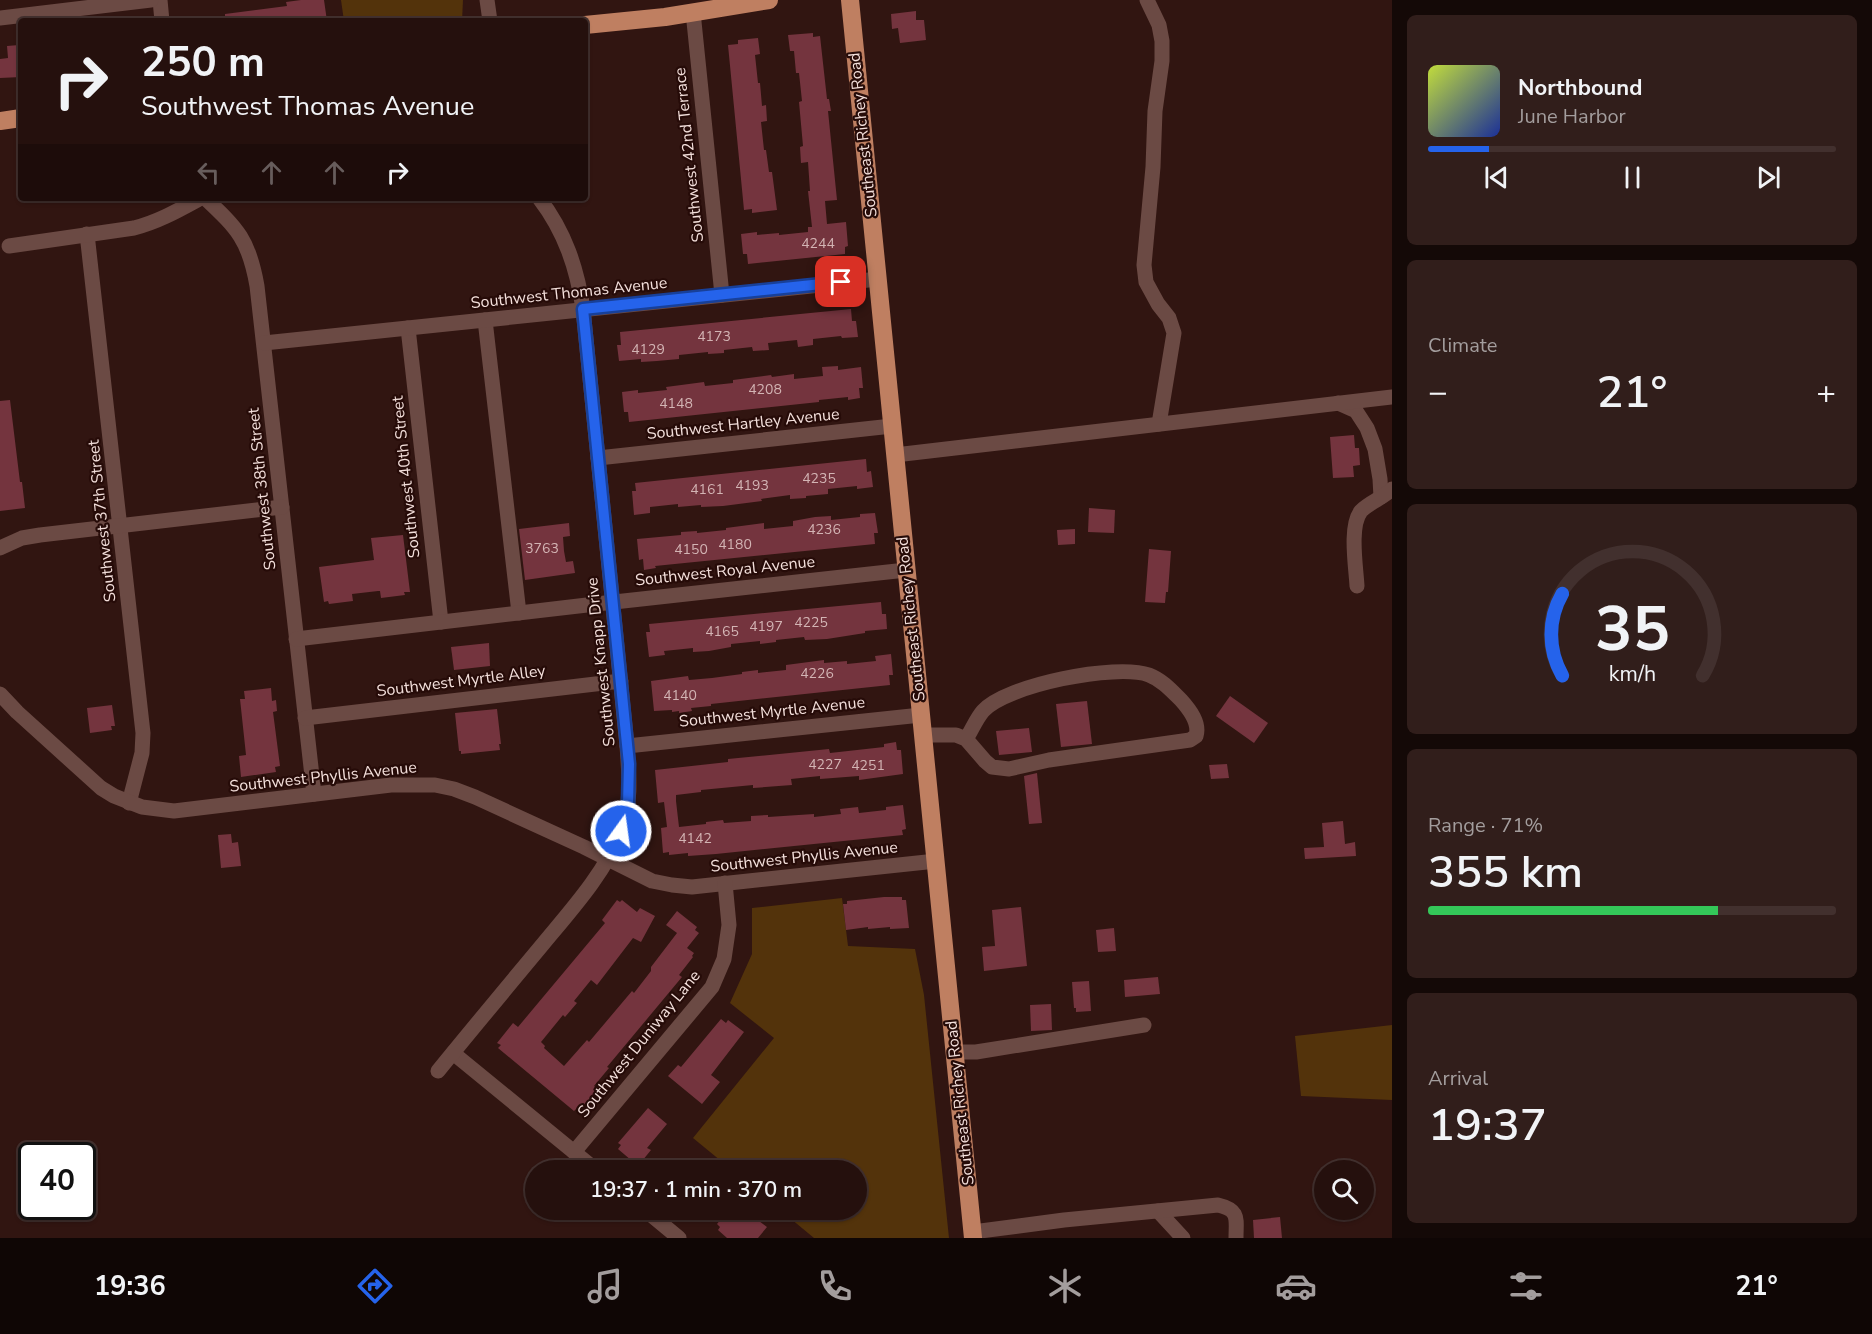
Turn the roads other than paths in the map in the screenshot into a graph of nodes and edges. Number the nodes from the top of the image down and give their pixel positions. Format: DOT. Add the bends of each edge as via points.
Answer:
graph roads {
  1 [pos="152,0"];
  2 [pos="160,0"];
  3 [pos="487,0"];
  4 [pos="769,0"];
  5 [pos="850,0"];
  6 [pos="1147,0"];
  7 [pos="693,12"];
  8 [pos="0,18"];
  9 [pos="162,18"];
  10 [pos="490,18"];
  11 [pos="588,25"];
  12 [pos="18,118"];
  13 [pos="0,121"];
  14 [pos="197,201"];
  15 [pos="206,201"];
  16 [pos="541,201"];
  17 [pos="87,234"];
  18 [pos="9,246"];
  19 [pos="878,279"];
  20 [pos="722,295"];
  21 [pos="583,309"];
  22 [pos="485,320"];
  23 [pos="408,328"];
  24 [pos="264,343"];
  25 [pos="1387,397"];
  26 [pos="1338,403"];
  27 [pos="1392,411"];
  28 [pos="1159,424"];
  29 [pos="892,426"];
  30 [pos="895,455"];
  31 [pos="598,458"];
  32 [pos="1387,493"];
  33 [pos="282,507"];
  34 [pos="121,526"];
  35 [pos="0,548"];
  36 [pos="906,570"];
  37 [pos="1356,586"];
  38 [pos="613,602"];
  39 [pos="519,613"];
  40 [pos="441,622"];
  41 [pos="297,639"];
  42 [pos="621,681"];
  43 [pos="0,694"];
  44 [pos="921,715"];
  45 [pos="305,718"];
  46 [pos="923,735"];
  47 [pos="966,739"];
  48 [pos="627,746"];
  49 [pos="314,794"];
  50 [pos="129,802"];
  51 [pos="607,860"];
  52 [pos="936,861"];
  53 [pos="725,883"];
  54 [pos="1144,1025"];
  55 [pos="955,1052"];
  56 [pos="453,1053"];
  57 [pos="438,1071"];
  58 [pos="574,1152"];
  59 [pos="584,1160"];
  60 [pos="1158,1211"];
  61 [pos="657,1220"];
  62 [pos="973,1235"];
  63 [pos="679,1238"];
  64 [pos="1183,1238"];
  65 [pos="1236,1238"];
  1 -- 8 [label="street"];
  2 -- 9 [label="street"];
  3 -- 10 [label="street"];
  4 -- 7 [label="main road"];
  5 -- 19 [label="main road, Southeast Richey Road"];
  6 -- 28 [label="street" via="1159,25 1162,61 1144,265 1146,282 1174,333"];
  7 -- 11 [label="main road"];
  7 -- 20 [label="street, Southwest 42nd Terrace"];
  12 -- 13 [label="main road"];
  14 -- 17 [label="street" via="151,224"];
  15 -- 24 [label="street, Southwest 38th Street" via="241,234 253,260"];
  16 -- 21 [label="street, Southwest Knapp Drive" via="568,246"];
  17 -- 18 [label="street"];
  17 -- 34 [label="street, Southwest 37th Street"];
  19 -- 20 [label="street, Southwest Thomas Avenue"];
  19 -- 29 [label="main road, Southeast Richey Road"];
  20 -- 21 [label="street, Southwest Thomas Avenue"];
  21 -- 22 [label="street, Southwest Thomas Avenue"];
  21 -- 31 [label="street, Southwest Knapp Drive"];
  22 -- 23 [label="street, Southwest Thomas Avenue"];
  22 -- 39 [label="street"];
  23 -- 24 [label="street, Southwest Thomas Avenue"];
  23 -- 40 [label="street, Southwest 40th Street"];
  24 -- 33 [label="street, Southwest 38th Street"];
  25 -- 26 [label="street"];
  25 -- 27 [label="street"];
  26 -- 28 [label="street"];
  26 -- 32 [label="street" via="1356,411 1367,428"];
  28 -- 30 [label="street"];
  29 -- 30 [label="main road, Southeast Richey Road"];
  29 -- 31 [label="street, Southwest Hartley Avenue"];
  30 -- 36 [label="main road, Southeast Richey Road"];
  31 -- 38 [label="street, Southwest Knapp Drive"];
  32 -- 37 [label="street" via="1356,520"];
  33 -- 34 [label="street"];
  33 -- 41 [label="street, Southwest 38th Street"];
  34 -- 35 [label="street" via="22,538"];
  34 -- 50 [label="street, Southwest 37th Street" via="143,733"];
  36 -- 38 [label="street, Southwest Royal Avenue"];
  36 -- 44 [label="main road, Southeast Richey Road"];
  38 -- 39 [label="street, Southwest Royal Avenue"];
  38 -- 42 [label="street, Southwest Knapp Drive"];
  39 -- 40 [label="street, Southwest Royal Avenue"];
  40 -- 41 [label="street, Southwest Royal Avenue"];
  41 -- 45 [label="street, Southwest 38th Street"];
  42 -- 45 [label="street, Southwest Myrtle Alley"];
  42 -- 48 [label="street, Southwest Knapp Drive"];
  43 -- 50 [label="street, Southwest Phyllis Avenue" via="101,788"];
  44 -- 46 [label="main road, Southeast Richey Road"];
  44 -- 48 [label="street, Southwest Myrtle Avenue"];
  45 -- 49 [label="street, Southwest 38th Street"];
  46 -- 47 [label="street" via="957,735"];
  46 -- 52 [label="main road, Southeast Richey Road"];
  47 -- 47 [label="street" via="992,767 1009,769 1190,740 1198,730 1184,703 1164,683 1147,675 1097,672 1042,684 998,700 983,711"];
  48 -- 51 [label="street, Southwest Knapp Drive" via="628,804"];
  49 -- 50 [label="street, Southwest Phyllis Avenue" via="174,811"];
  49 -- 51 [label="street, Southwest Phyllis Avenue" via="416,784 454,789"];
  51 -- 53 [label="street, Southwest Phyllis Avenue" via="662,884"];
  51 -- 56 [label="street, Southwest Knapp Drive" via="586,892"];
  52 -- 53 [label="street, Southwest Phyllis Avenue"];
  52 -- 55 [label="main road, Southeast Richey Road"];
  53 -- 58 [label="street, Southwest Duniway Lane" via="729,925 724,959 712,987"];
  54 -- 55 [label="street"];
  55 -- 62 [label="main road, Southeast Richey Road"];
  56 -- 57 [label="street, Southwest Knapp Drive"];
  56 -- 58 [label="street"];
  58 -- 59 [label="street"];
  60 -- 62 [label="street" via="1064,1220"];
  60 -- 64 [label="street"];
  60 -- 65 [label="street" via="1218,1205 1229,1208 1235,1215"];
  61 -- 63 [label="street"];
}
